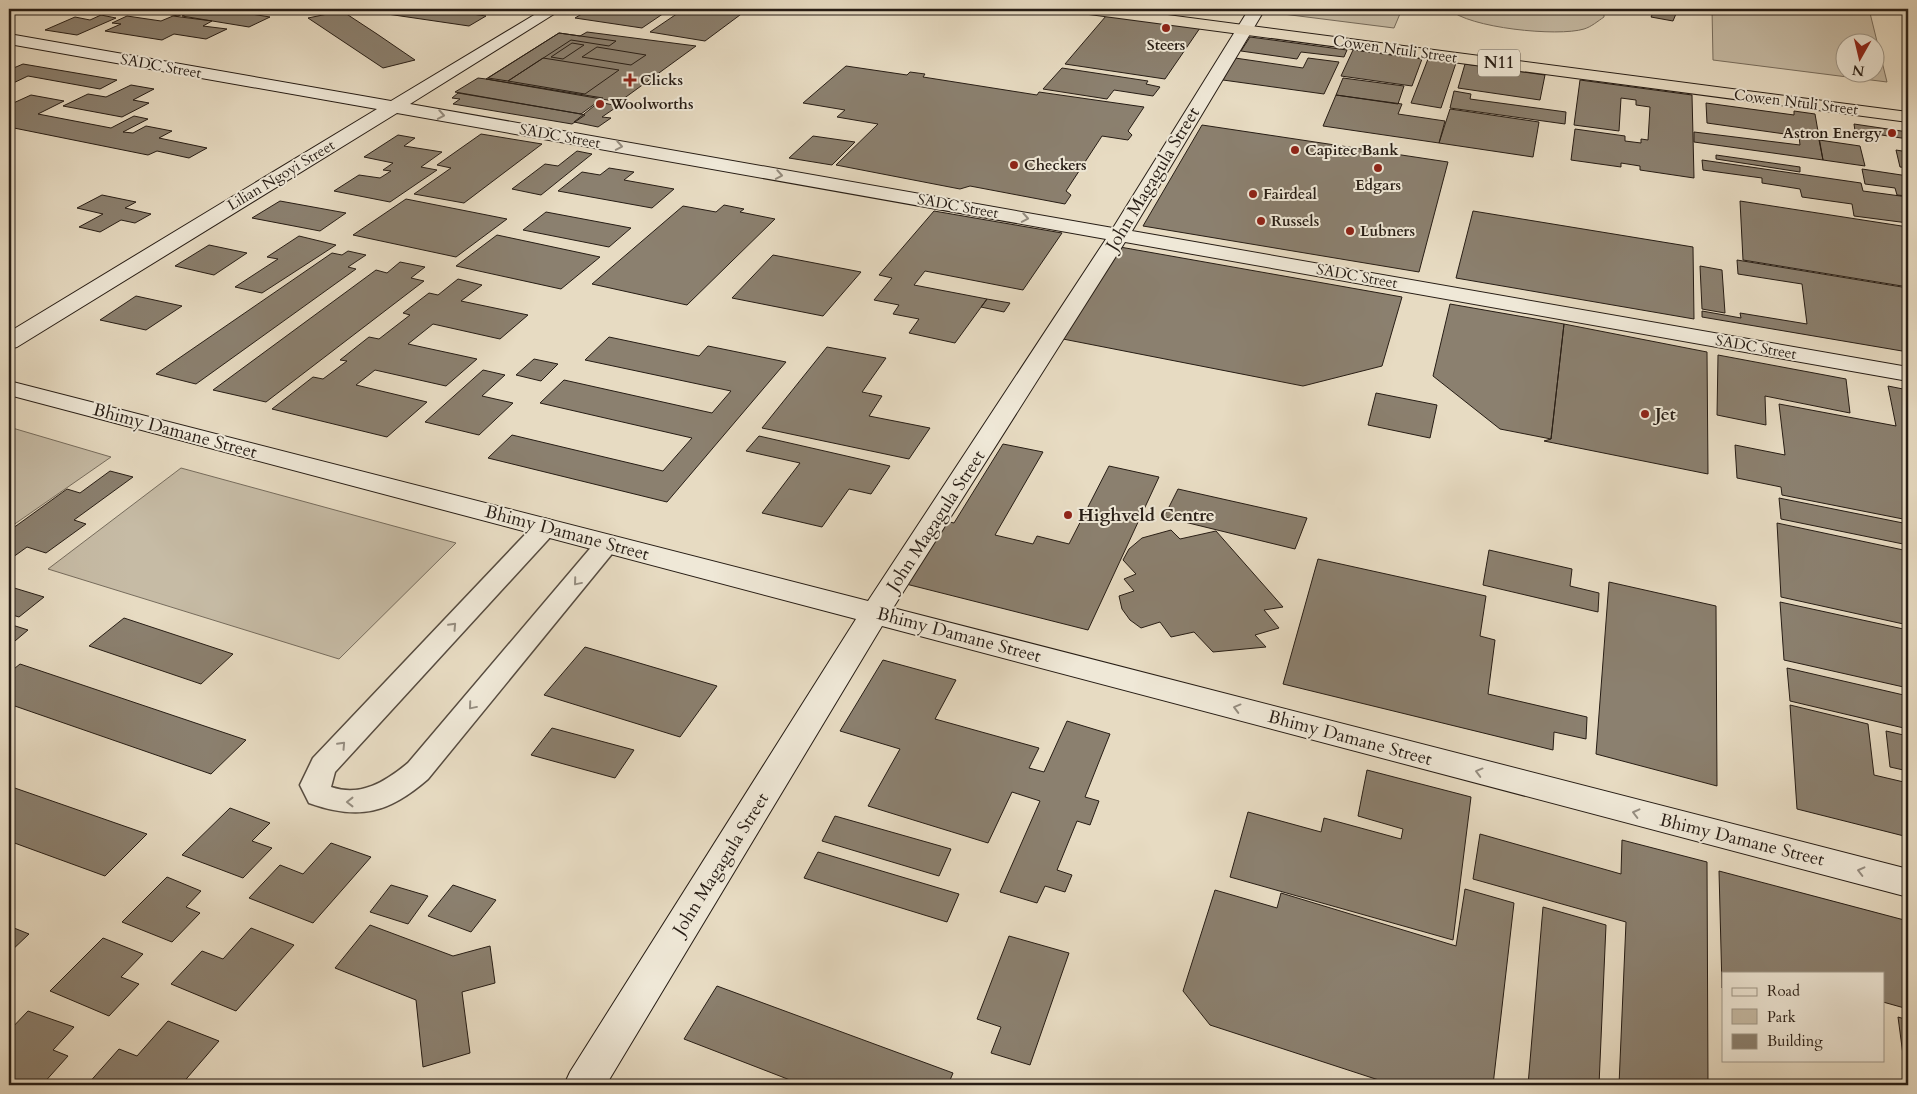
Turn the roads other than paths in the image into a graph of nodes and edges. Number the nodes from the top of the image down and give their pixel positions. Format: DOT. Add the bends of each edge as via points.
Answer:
graph roads {
  1 [pos="554,9"];
  2 [pos="1089,9"];
  3 [pos="1143,9"];
  4 [pos="1249,20"];
  5 [pos="9,39"];
  6 [pos="393,107"];
  7 [pos="1908,111"];
  8 [pos="1908,117"];
  9 [pos="1119,235"];
  10 [pos="9,342"];
  11 [pos="1908,374"];
  12 [pos="9,388"];
  13 [pos="546,527"];
  14 [pos="608,544"];
  15 [pos="876,613"];
  16 [pos="1908,883"];
  17 [pos="584,1085"];
  1 -- 6 [label="main road, Lilian Ngoyi Street"];
  2 -- 4 [label="highway, Cowen Ntuli Street / N11"];
  3 -- 4 [label="highway, Cowen Ntuli Street / N11"];
  4 -- 7 [label="highway, Cowen Ntuli Street / N11"];
  4 -- 8 [label="highway, Cowen Ntuli Street / N11"];
  4 -- 9 [label="main road, John Magagula Street"];
  5 -- 6 [label="main road, SADC Street"];
  6 -- 9 [label="main road, SADC Street, one-way"];
  6 -- 10 [label="main road, Lilian Ngoyi Street"];
  9 -- 11 [label="main road, SADC Street"];
  9 -- 15 [label="main road, John Magagula Street"];
  12 -- 13 [label="main road, Bhimy Damane Street"];
  13 -- 14 [label="main road, Bhimy Damane Street"];
  14 -- 13 [label="street, one-way" via="418,771 400,788 368,802 334,802 320,795 315,785 323,766"];
  14 -- 15 [label="main road, Bhimy Damane Street"];
  16 -- 15 [label="main road, Bhimy Damane Street, one-way"];
  15 -- 17 [label="main road, John Magagula Street"];
}
